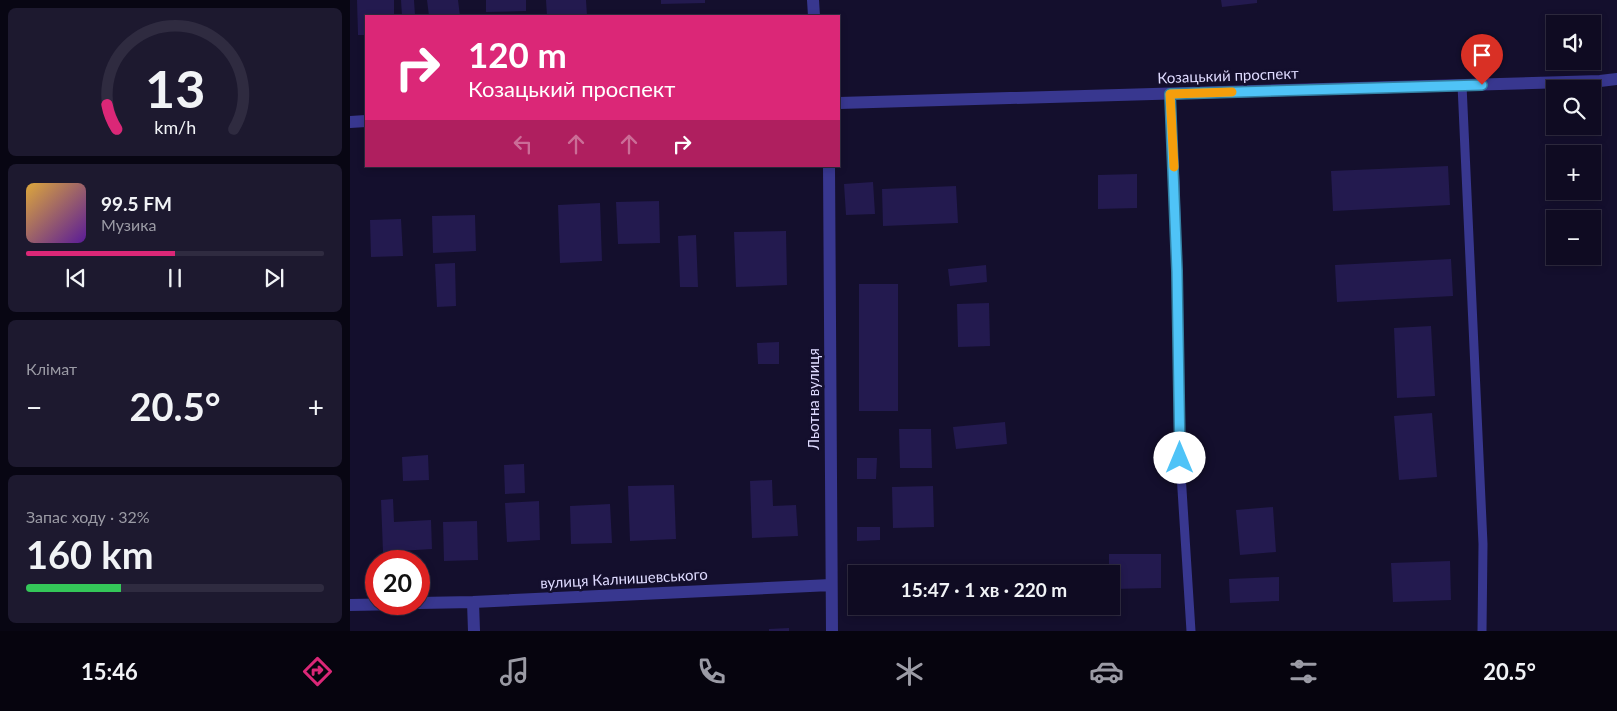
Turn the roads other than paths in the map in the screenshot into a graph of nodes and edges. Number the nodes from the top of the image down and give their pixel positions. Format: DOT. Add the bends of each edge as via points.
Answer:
graph roads {
  1 [pos="813,0"];
  2 [pos="814,15"];
  3 [pos="1617,79"];
  4 [pos="1462,85"];
  5 [pos="1170,94"];
  6 [pos="840,103"];
  7 [pos="365,121"];
  8 [pos="350,122"];
  9 [pos="829,167"];
  10 [pos="831,584"];
  11 [pos="473,602"];
  12 [pos="430,604"];
  13 [pos="350,605"];
  14 [pos="365,605"];
  15 [pos="474,631"];
  16 [pos="832,631"];
  17 [pos="1190,631"];
  18 [pos="1482,631"];
  1 -- 2 [label="street"];
  3 -- 4 [label="street, Козацький проспект"];
  4 -- 5 [label="street, Козацький проспект"];
  4 -- 18 [label="lane" via="1483,544"];
  5 -- 6 [label="street, Козацький проспект"];
  5 -- 17 [label="lane" via="1180,458"];
  7 -- 8 [label="street"];
  9 -- 10 [label="street, Льотна вулиця"];
  10 -- 11 [label="street, вулиця Калнишевського"];
  10 -- 16 [label="street, Льотна вулиця"];
  11 -- 12 [label="street, вулиця Калнишевського"];
  11 -- 15 [label="street"];
  13 -- 14 [label="street"];
}
